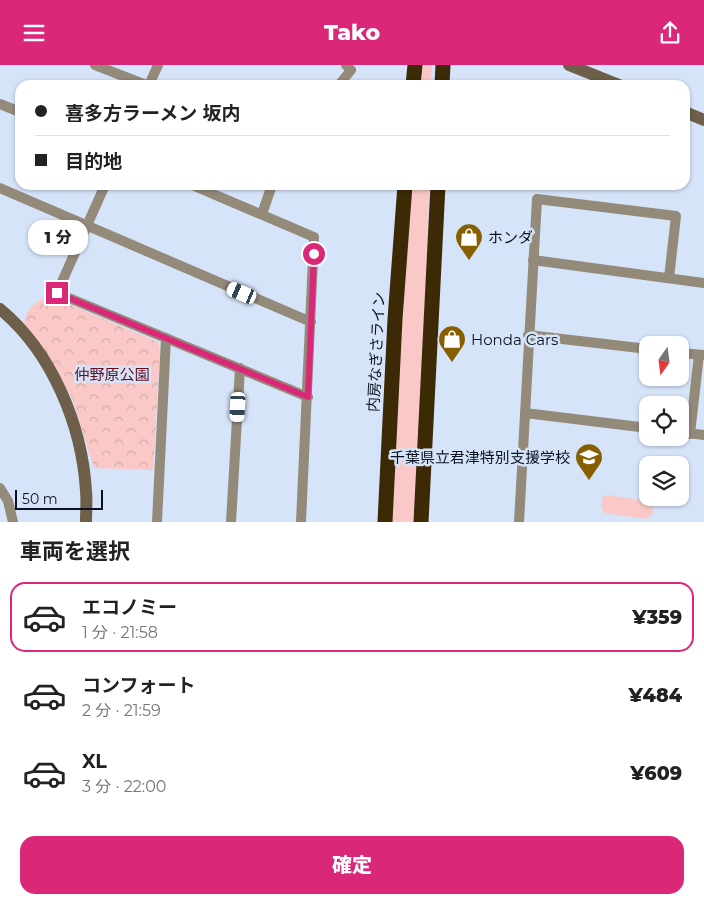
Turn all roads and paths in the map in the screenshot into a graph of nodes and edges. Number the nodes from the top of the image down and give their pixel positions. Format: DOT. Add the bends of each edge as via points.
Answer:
graph roads {
  1 [pos="95,65"];
  2 [pos="158,65"];
  3 [pos="346,65"];
  4 [pos="415,65"];
  5 [pos="443,65"];
  6 [pos="569,65"];
  7 [pos="135,80"];
  8 [pos="150,80"];
  9 [pos="343,80"];
  10 [pos="414,80"];
  11 [pos="442,80"];
  12 [pos="606,80"];
  13 [pos="0,104"];
  14 [pos="15,110"];
  15 [pos="690,114"];
  16 [pos="704,120"];
  17 [pos="0,189"];
  18 [pos="103,190"];
  19 [pos="204,190"];
  20 [pos="270,190"];
  21 [pos="405,190"];
  22 [pos="438,190"];
  23 [pos="262,214"];
  24 [pos="86,226"];
  25 [pos="533,260"];
  26 [pos="669,278"];
  27 [pos="704,283"];
  28 [pos="0,309"];
  29 [pos="311,322"];
  30 [pos="528,335"];
  31 [pos="166,338"];
  32 [pos="639,348"];
  33 [pos="689,354"];
  34 [pos="702,355"];
  35 [pos="240,368"];
  36 [pos="308,397"];
  37 [pos="525,413"];
  38 [pos="689,415"];
  39 [pos="639,427"];
  40 [pos="689,433"];
  41 [pos="704,435"];
  42 [pos="0,488"];
  43 [pos="13,521"];
  44 [pos="86,521"];
  45 [pos="156,521"];
  46 [pos="231,521"];
  47 [pos="301,521"];
  48 [pos="385,521"];
  49 [pos="421,521"];
  50 [pos="519,521"];
  1 -- 7 [label="street"];
  2 -- 8 [label="street"];
  3 -- 9 [label="street" via="352,70"];
  4 -- 10 [label="highway"];
  5 -- 11 [label="highway"];
  6 -- 12 [label="street"];
  13 -- 14 [label="street"];
  15 -- 16 [label="street"];
  17 -- 24 [label="street"];
  18 -- 24 [label="street"];
  19 -- 23 [label="street"];
  20 -- 23 [label="street"];
  21 -- 48 [label="highway, 内房なぎさライン"];
  22 -- 49 [label="highway"];
  23 -- 29 [label="street" via="314,237"];
  24 -- 29 [label="street"];
  24 -- 31 [label="street" via="57,293"];
  25 -- 26 [label="street"];
  25 -- 26 [label="street" via="537,199 676,216"];
  25 -- 30 [label="street"];
  26 -- 27 [label="street"];
  28 -- 44 [label="street" via="35,348 66,403 83,467"];
  29 -- 36 [label="street"];
  30 -- 32 [label="street"];
  30 -- 37 [label="street"];
  31 -- 35 [label="street"];
  31 -- 45 [label="street"];
  33 -- 34 [label="street"];
  34 -- 38 [label="street"];
  35 -- 36 [label="street"];
  35 -- 46 [label="street"];
  36 -- 47 [label="street"];
  37 -- 39 [label="street"];
  37 -- 50 [label="street"];
  40 -- 41 [label="street"];
  42 -- 43 [label="street" via="8,501"];
}
